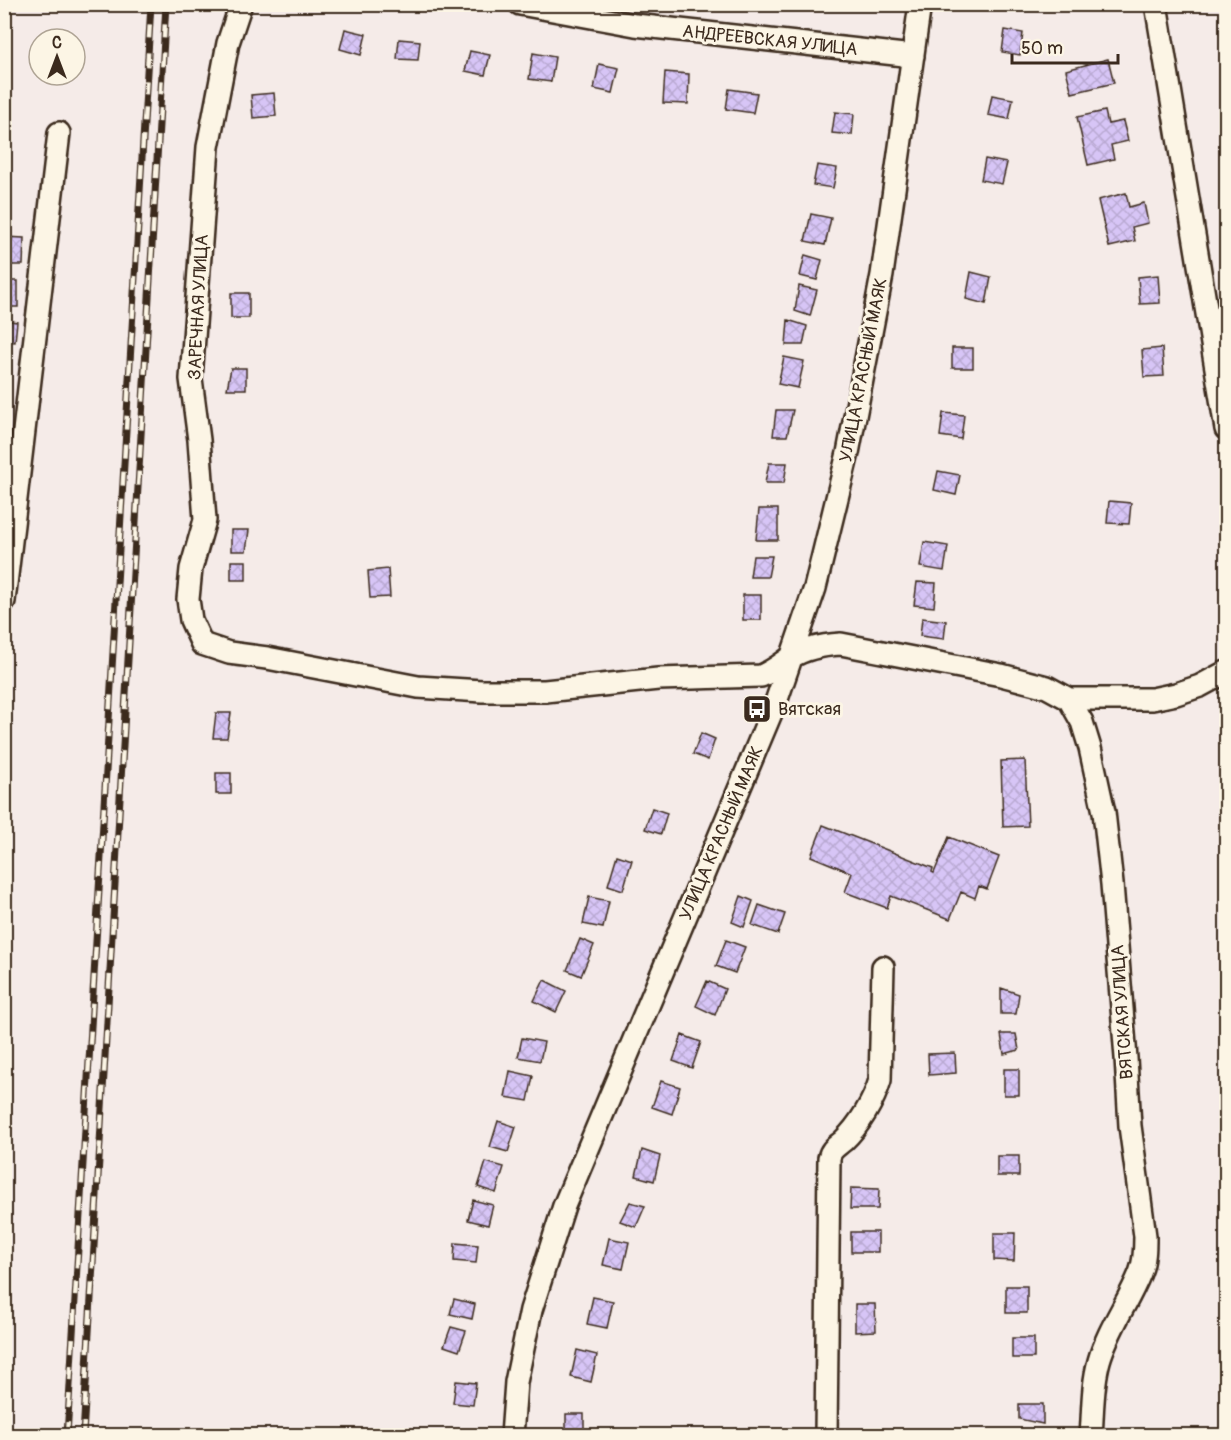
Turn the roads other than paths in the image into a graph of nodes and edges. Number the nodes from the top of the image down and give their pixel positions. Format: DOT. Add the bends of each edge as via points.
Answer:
graph roads {
  1 [pos="241,4"];
  2 [pos="520,4"];
  3 [pos="920,4"];
  4 [pos="1156,4"];
  5 [pos="635,15"];
  6 [pos="913,56"];
  7 [pos="59,133"];
  8 [pos="1227,429"];
  9 [pos="4,602"];
  10 [pos="791,657"];
  11 [pos="1227,672"];
  12 [pos="1069,699"];
  13 [pos="883,967"];
  14 [pos="512,1436"];
  15 [pos="826,1436"];
  16 [pos="1091,1436"];
  1 -- 10 [label="street, ЗАРЕЧНАЯ УЛИЦА" via="228,43 208,147 191,379 205,520 191,569 188,598 191,620 202,644 229,653 418,687 482,692 761,676"];
  2 -- 5 [label="street, АНДРЕЕВСКАЯ УЛИЦА"];
  3 -- 6 [label="street, УЛИЦА КРАСНЫЙ МАЯК"];
  4 -- 8 [label="street"];
  5 -- 6 [label="street, АНДРЕЕВСКАЯ УЛИЦА"];
  6 -- 10 [label="street, УЛИЦА КРАСНЫЙ МАЯК" via="882,275 848,453 815,588"];
  7 -- 9 [label="street"];
  10 -- 12 [label="street" via="825,645 841,644 1001,675 1047,687"];
  10 -- 14 [label="street, УЛИЦА КРАСНЫЙ МАЯК" via="564,1206 531,1310 516,1382"];
  11 -- 12 [label="street" via="1200,686 1160,697"];
  12 -- 16 [label="street, ВЯТСКАЯ УЛИЦА" via="1082,722 1104,812 1130,1126 1144,1236 1141,1272 1099,1361"];
  13 -- 15 [label="street" via="877,1091 871,1105 844,1141 833,1148 829,1158"];
}
